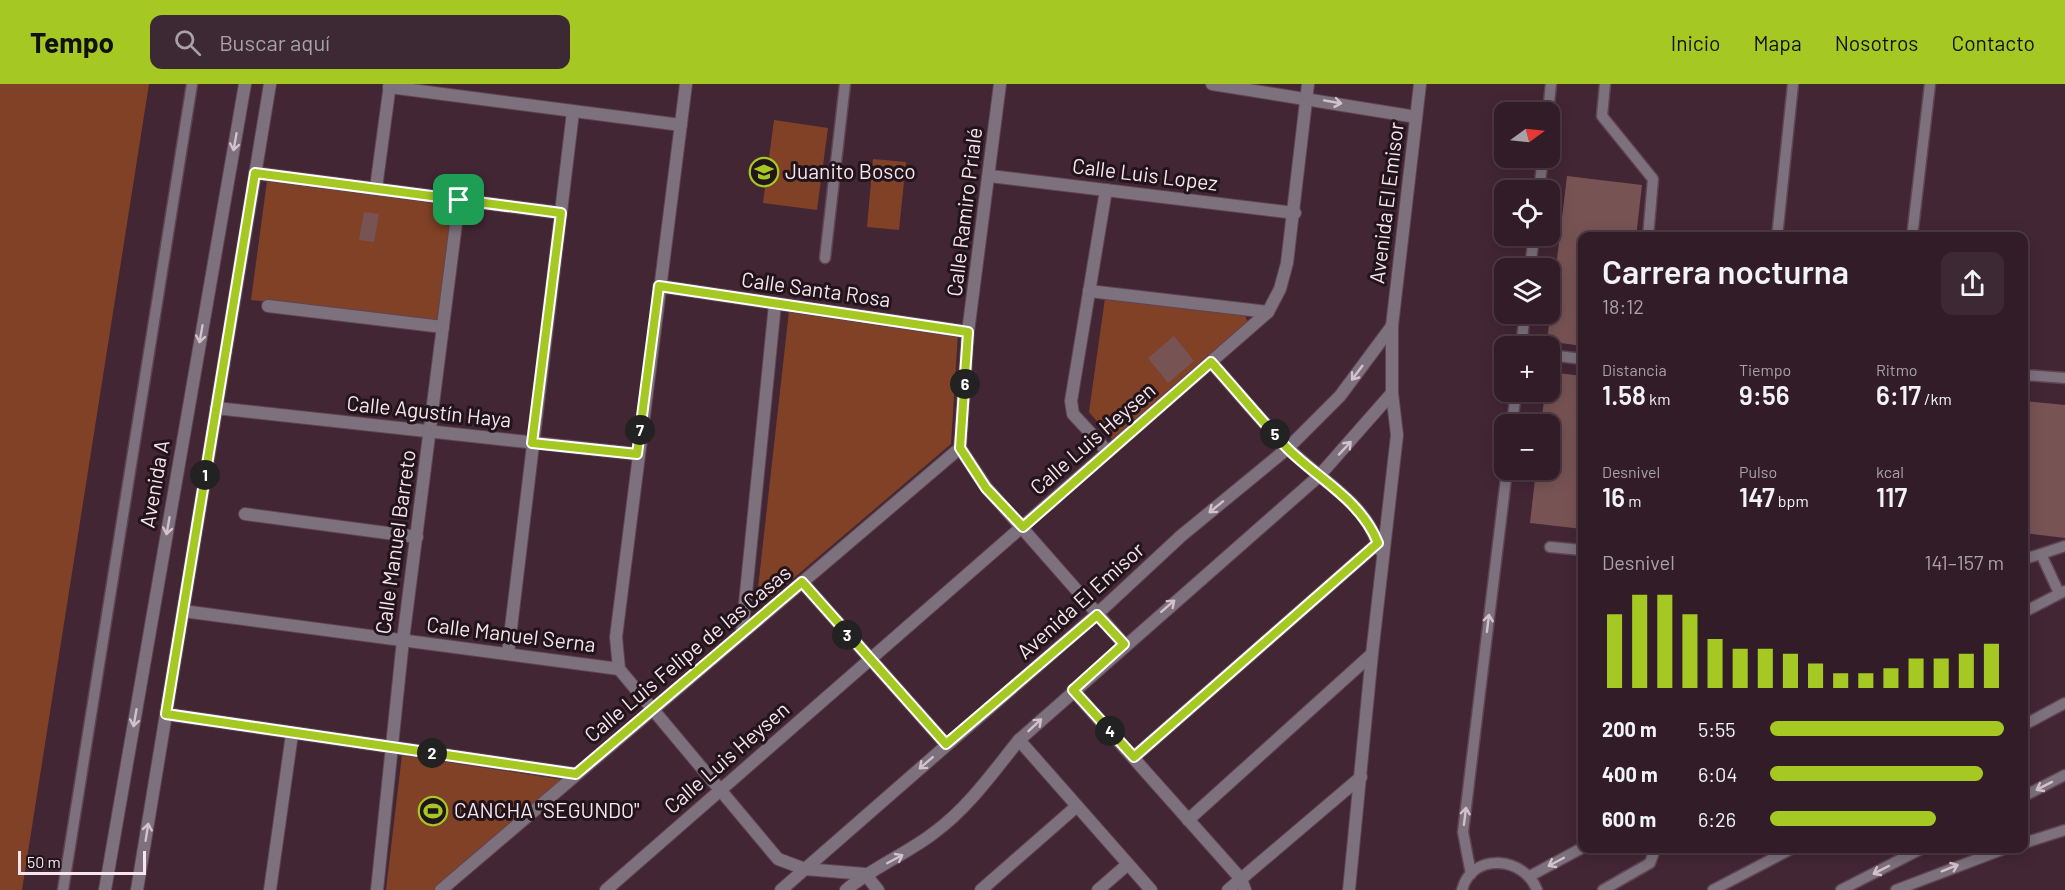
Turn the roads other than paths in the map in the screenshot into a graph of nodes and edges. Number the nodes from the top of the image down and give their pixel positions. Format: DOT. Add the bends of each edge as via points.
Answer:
graph roads {
  1 [pos="192,84"];
  2 [pos="244,84"];
  3 [pos="270,84"];
  4 [pos="686,84"];
  5 [pos="845,84"];
  6 [pos="1000,84"];
  7 [pos="1212,84"];
  8 [pos="1308,84"];
  9 [pos="1420,84"];
  10 [pos="1551,84"];
  11 [pos="1605,84"];
  12 [pos="1793,84"];
  13 [pos="1930,84"];
  14 [pos="389,86"];
  15 [pos="1306,97"];
  16 [pos="1549,102"];
  17 [pos="573,112"];
  18 [pos="1416,117"];
  19 [pos="681,125"];
  20 [pos="255,173"];
  21 [pos="990,176"];
  22 [pos="376,188"];
  23 [pos="1106,190"];
  24 [pos="459,200"];
  25 [pos="561,213"];
  26 [pos="1294,213"];
  27 [pos="1648,232"];
  28 [pos="1778,232"];
  29 [pos="1913,232"];
  30 [pos="825,258"];
  31 [pos="659,286"];
  32 [pos="1089,291"];
  33 [pos="775,304"];
  34 [pos="268,306"];
  35 [pos="1268,312"];
  36 [pos="1392,326"];
  37 [pos="444,327"];
  38 [pos="968,332"];
  39 [pos="1560,356"];
  40 [pos="1578,358"];
  41 [pos="1211,362"];
  42 [pos="2028,375"];
  43 [pos="2065,378"];
  44 [pos="1392,393"];
  45 [pos="216,408"];
  46 [pos="431,433"];
  47 [pos="532,443"];
  48 [pos="960,448"];
  49 [pos="1288,448"];
  50 [pos="1108,452"];
  51 [pos="637,454"];
  52 [pos="1319,476"];
  53 [pos="1506,480"];
  54 [pos="245,514"];
  55 [pos="1023,527"];
  56 [pos="417,537"];
  57 [pos="1378,543"];
  58 [pos="1550,546"];
  59 [pos="2065,546"];
  60 [pos="1578,550"];
  61 [pos="2041,554"];
  62 [pos="2028,558"];
  63 [pos="1383,566"];
  64 [pos="802,582"];
  65 [pos="2062,592"];
  66 [pos="2028,610"];
  67 [pos="183,611"];
  68 [pos="1097,615"];
  69 [pos="742,633"];
  70 [pos="403,640"];
  71 [pos="1124,644"];
  72 [pos="508,653"];
  73 [pos="1372,654"];
  74 [pos="869,660"];
  75 [pos="620,669"];
  76 [pos="1073,690"];
  77 [pos="2065,703"];
  78 [pos="653,709"];
  79 [pos="166,714"];
  80 [pos="2028,723"];
  81 [pos="292,734"];
  82 [pos="1019,740"];
  83 [pos="946,744"];
  84 [pos="393,747"];
  85 [pos="1134,757"];
  86 [pos="576,774"];
  87 [pos="2065,775"];
  88 [pos="1361,777"];
  89 [pos="721,790"];
  90 [pos="2028,794"];
  91 [pos="1077,806"];
  92 [pos="1188,820"];
  93 [pos="2065,830"];
  94 [pos="2028,842"];
  95 [pos="1578,850"];
  96 [pos="1654,853"];
  97 [pos="1783,853"];
  98 [pos="1913,853"];
  99 [pos="1993,853"];
  100 [pos="1128,864"];
  101 [pos="804,869"];
  102 [pos="865,874"];
  103 [pos="1471,874"];
  104 [pos="1530,876"];
  105 [pos="1243,884"];
  106 [pos="63,890"];
  107 [pos="105,890"];
  108 [pos="137,890"];
  109 [pos="270,890"];
  110 [pos="377,890"];
  111 [pos="441,890"];
  112 [pos="606,890"];
  113 [pos="780,890"];
  114 [pos="846,890"];
  115 [pos="878,890"];
  116 [pos="981,890"];
  117 [pos="1098,890"];
  118 [pos="1150,890"];
  119 [pos="1228,890"];
  120 [pos="1349,890"];
  121 [pos="1462,890"];
  122 [pos="1537,890"];
  123 [pos="1603,890"];
  124 [pos="1713,890"];
  125 [pos="1841,890"];
  126 [pos="1896,890"];
  1 -- 106 [label="lane"];
  2 -- 107 [label="street, Avenida A, one-way"];
  3 -- 20 [label="street"];
  4 -- 19 [label="street"];
  5 -- 30 [label="lane"];
  6 -- 21 [label="street, Calle Ramiro Prialé"];
  7 -- 15 [label="street"];
  8 -- 15 [label="street, Calle Luis Heysen"];
  9 -- 18 [label="street, Avenida El Emisor"];
  10 -- 16 [label="lane"];
  11 -- 27 [label="lane" via="1602,116 1653,179"];
  12 -- 28 [label="lane"];
  13 -- 29 [label="lane"];
  14 -- 17 [label="street"];
  14 -- 22 [label="street"];
  15 -- 18 [label="street, one-way"];
  15 -- 26 [label="street, Calle Luis Heysen"];
  17 -- 19 [label="street"];
  17 -- 25 [label="street"];
  18 -- 36 [label="street, Avenida El Emisor"];
  19 -- 31 [label="street"];
  20 -- 22 [label="street"];
  20 -- 45 [label="street"];
  21 -- 23 [label="street, Calle Luis Lopez"];
  21 -- 38 [label="street, Calle Ramiro Prialé"];
  22 -- 24 [label="street"];
  23 -- 26 [label="street, Calle Luis Lopez"];
  23 -- 32 [label="street"];
  24 -- 25 [label="street"];
  24 -- 37 [label="street, Calle Manuel Barreto"];
  25 -- 47 [label="street"];
  26 -- 35 [label="street, Calle Luis Heysen" via="1287,263"];
  31 -- 33 [label="street, Calle Santa Rosa"];
  31 -- 51 [label="street"];
  32 -- 35 [label="street"];
  32 -- 50 [label="street" via="1071,401 1073,414"];
  33 -- 38 [label="street, Calle Santa Rosa"];
  33 -- 69 [label="street"];
  34 -- 37 [label="street"];
  35 -- 41 [label="street, Calle Luis Heysen"];
  36 -- 44 [label="street, Avenida El Emisor"];
  36 -- 49 [label="street, Avenida El Emisor, one-way" via="1340,396"];
  37 -- 46 [label="street, Calle Manuel Barreto"];
  38 -- 48 [label="street, Calle Ramiro Prialé"];
  39 -- 40 [label="lane"];
  41 -- 49 [label="street"];
  41 -- 50 [label="street, Calle Luis Heysen"];
  42 -- 43 [label="lane"];
  52 -- 44 [label="street, one-way"];
  44 -- 63 [label="street, Avenida El Emisor" via="1397,435"];
  45 -- 46 [label="street, Calle Agustín Haya"];
  45 -- 67 [label="street"];
  46 -- 47 [label="street, Calle Agustín Haya"];
  46 -- 56 [label="street, Calle Manuel Barreto"];
  47 -- 51 [label="street, Calle Agustín Haya"];
  47 -- 72 [label="street"];
  48 -- 55 [label="street" via="986,488"];
  48 -- 64 [label="street, Calle Luis Felipe de las Casas"];
  49 -- 52 [label="street"];
  49 -- 68 [label="street, Avenida El Emisor, one-way" via="1181,536"];
  50 -- 55 [label="street, Calle Luis Heysen"];
  51 -- 75 [label="street" via="616,636"];
  52 -- 57 [label="street" via="1352,503"];
  71 -- 52 [label="street, one-way"];
  103 -- 53 [label="lane, one-way" via="1463,832"];
  54 -- 56 [label="street"];
  55 -- 68 [label="street"];
  55 -- 74 [label="street, Calle Luis Heysen"];
  56 -- 70 [label="street, Calle Manuel Barreto"];
  57 -- 63 [label="street"];
  57 -- 85 [label="street"];
  58 -- 60 [label="lane"];
  59 -- 61 [label="lane"];
  61 -- 62 [label="lane"];
  61 -- 65 [label="lane"];
  63 -- 73 [label="street, Avenida El Emisor"];
  64 -- 69 [label="street, Calle Luis Felipe de las Casas"];
  64 -- 74 [label="street"];
  65 -- 66 [label="lane"];
  67 -- 70 [label="street, Calle Manuel Serna"];
  67 -- 79 [label="street"];
  68 -- 71 [label="street"];
  68 -- 83 [label="street, Avenida El Emisor"];
  69 -- 78 [label="street, Calle Luis Felipe de las Casas"];
  70 -- 72 [label="street, Calle Manuel Serna"];
  70 -- 84 [label="street, Calle Manuel Barreto"];
  71 -- 76 [label="street"];
  72 -- 75 [label="street, Calle Manuel Serna"];
  73 -- 88 [label="street, Avenida El Emisor"];
  73 -- 92 [label="street"];
  74 -- 83 [label="street"];
  74 -- 89 [label="street, Calle Luis Heysen"];
  75 -- 78 [label="street"];
  82 -- 76 [label="street, one-way"];
  76 -- 85 [label="street"];
  77 -- 80 [label="lane"];
  78 -- 86 [label="street, Calle Luis Felipe de las Casas"];
  78 -- 89 [label="street"];
  79 -- 81 [label="street"];
  108 -- 79 [label="street, one-way"];
  81 -- 84 [label="street"];
  81 -- 109 [label="street"];
  82 -- 91 [label="street"];
  102 -- 82 [label="street, one-way" via="900,857 937,831 983,785"];
  83 -- 101 [label="street, Avenida El Emisor, one-way"];
  84 -- 86 [label="street"];
  84 -- 110 [label="street, Calle Manuel Barreto"];
  85 -- 92 [label="street"];
  86 -- 111 [label="street, Calle Luis Felipe de las Casas"];
  87 -- 90 [label="lane, one-way"];
  88 -- 105 [label="street"];
  88 -- 120 [label="street, Avenida El Emisor"];
  89 -- 101 [label="street" via="778,859"];
  89 -- 112 [label="street, Calle Luis Heysen"];
  91 -- 100 [label="street"];
  91 -- 116 [label="street"];
  92 -- 105 [label="street"];
  93 -- 94 [label="lane"];
  95 -- 104 [label="lane, one-way"];
  96 -- 123 [label="lane" via="1650,863"];
  97 -- 124 [label="lane"];
  98 -- 125 [label="lane, one-way"];
  126 -- 99 [label="lane, one-way"];
  100 -- 117 [label="street"];
  100 -- 118 [label="street"];
  101 -- 102 [label="street"];
  101 -- 113 [label="street, Avenida El Emisor"];
  102 -- 114 [label="street"];
  102 -- 115 [label="street"];
  103 -- 104 [label="lane" via="1494,862 1508,862"];
  103 -- 121 [label="lane"];
  104 -- 122 [label="lane"];
  105 -- 119 [label="street"];
}
